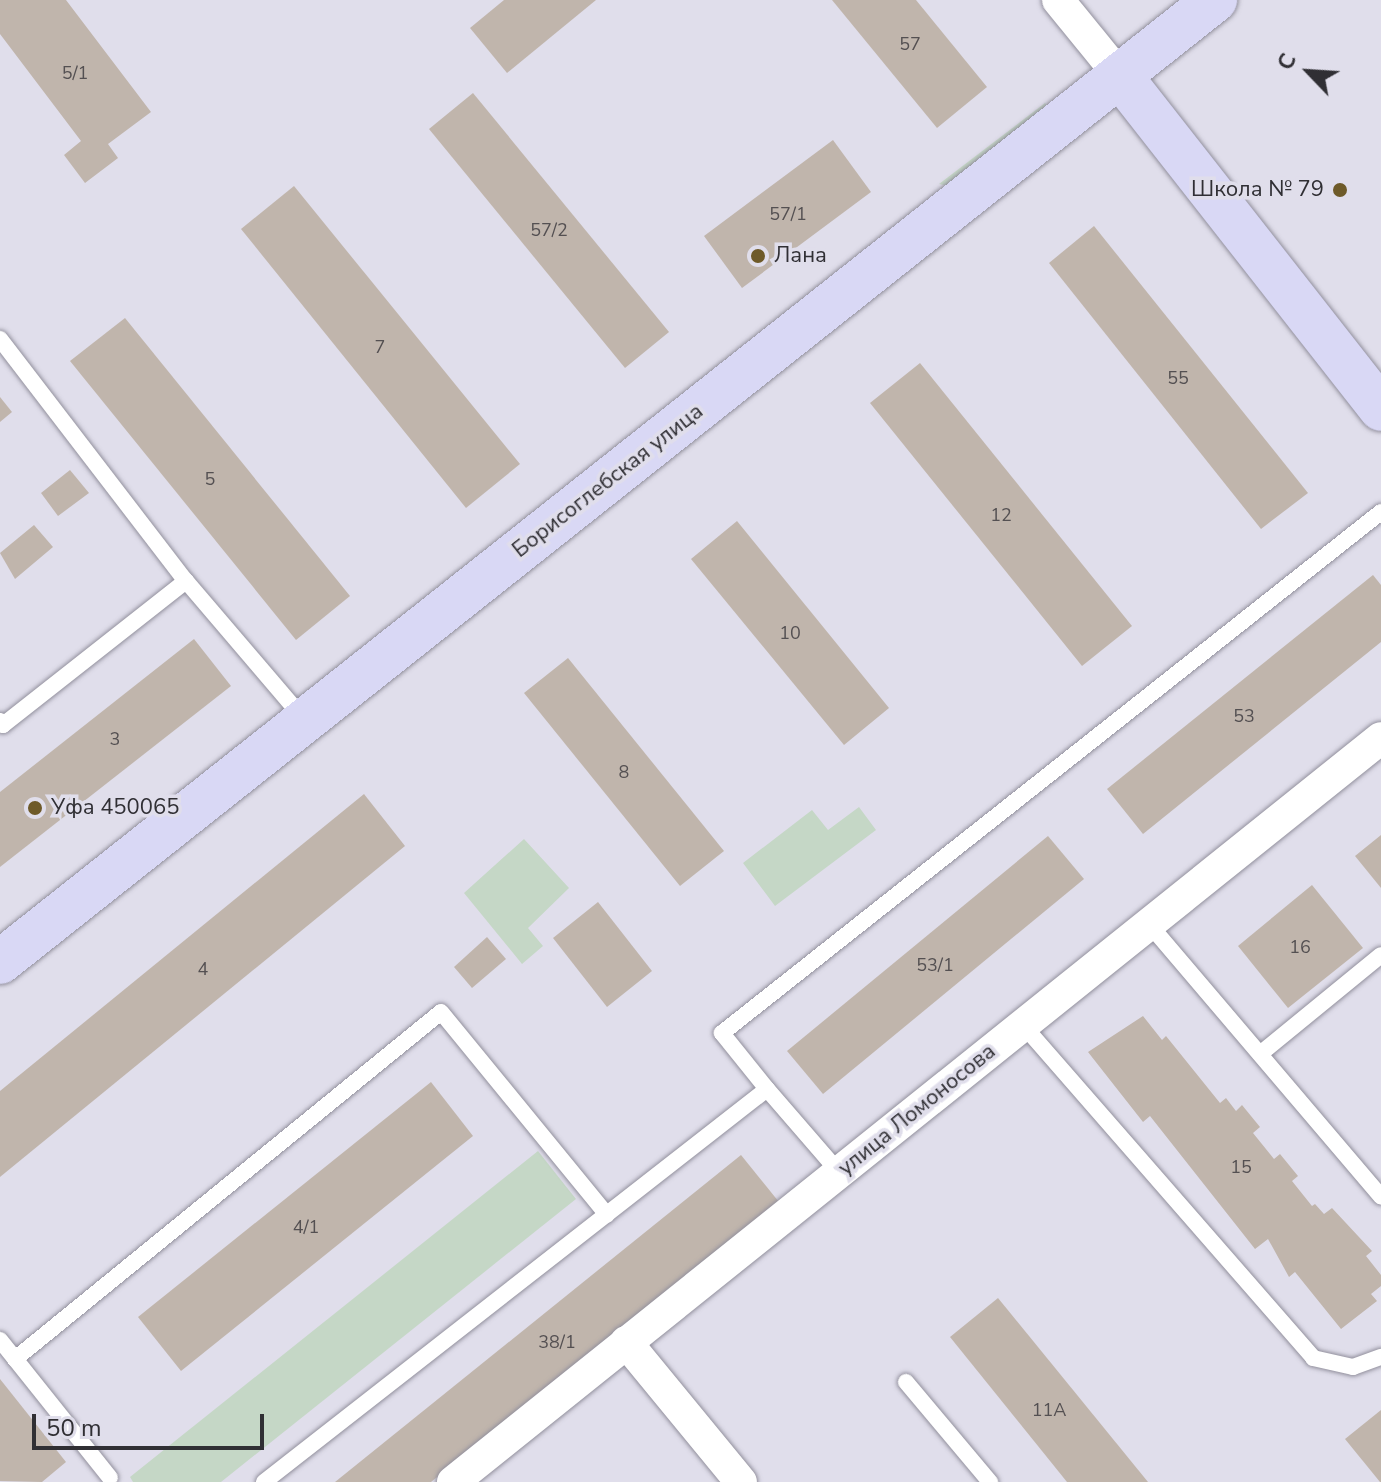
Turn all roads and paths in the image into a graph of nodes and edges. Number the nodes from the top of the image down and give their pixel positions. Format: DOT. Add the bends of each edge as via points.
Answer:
graph roads {
  1 [pos="1058,0"];
  2 [pos="1215,0"];
  3 [pos="1120,76"];
  4 [pos="0,339"];
  5 [pos="1381,409"];
  6 [pos="1381,512"];
  7 [pos="186,581"];
  8 [pos="0,721"];
  9 [pos="305,721"];
  10 [pos="1381,738"];
  11 [pos="1149,924"];
  12 [pos="1381,955"];
  13 [pos="0,962"];
  14 [pos="1023,1025"];
  15 [pos="1260,1054"];
  16 [pos="767,1089"];
  17 [pos="839,1172"];
  18 [pos="1381,1197"];
  19 [pos="607,1215"];
  20 [pos="0,1340"];
  21 [pos="626,1342"];
  22 [pos="1381,1357"];
  23 [pos="15,1359"];
  24 [pos="906,1382"];
  25 [pos="110,1478"];
  26 [pos="264,1482"];
  27 [pos="453,1482"];
  28 [pos="741,1482"];
  29 [pos="990,1482"];
  1 -- 3 [label="street"];
  2 -- 3 [label="street, Борисоглебская улица"];
  3 -- 5 [label="street"];
  3 -- 9 [label="street, Борисоглебская улица"];
  4 -- 7 [label="lane"];
  6 -- 16 [label="lane" via="722,1033"];
  7 -- 8 [label="lane" via="3,725"];
  7 -- 9 [label="lane"];
  9 -- 13 [label="street, Борисоглебская улица"];
  10 -- 11 [label="street, улица Ломоносова"];
  11 -- 14 [label="street, улица Ломоносова"];
  11 -- 15 [label="lane"];
  12 -- 15 [label="lane"];
  14 -- 17 [label="street, улица Ломоносова"];
  14 -- 22 [label="lane" via="1313,1358 1353,1367"];
  15 -- 18 [label="lane"];
  16 -- 17 [label="lane"];
  16 -- 19 [label="lane"];
  17 -- 21 [label="street, улица Ломоносова"];
  19 -- 23 [label="lane" via="441,1012"];
  19 -- 26 [label="lane"];
  20 -- 23 [label="lane"];
  21 -- 27 [label="street, улица Ломоносова"];
  21 -- 28 [label="street"];
  23 -- 25 [label="lane"];
  24 -- 29 [label="lane"];
}
